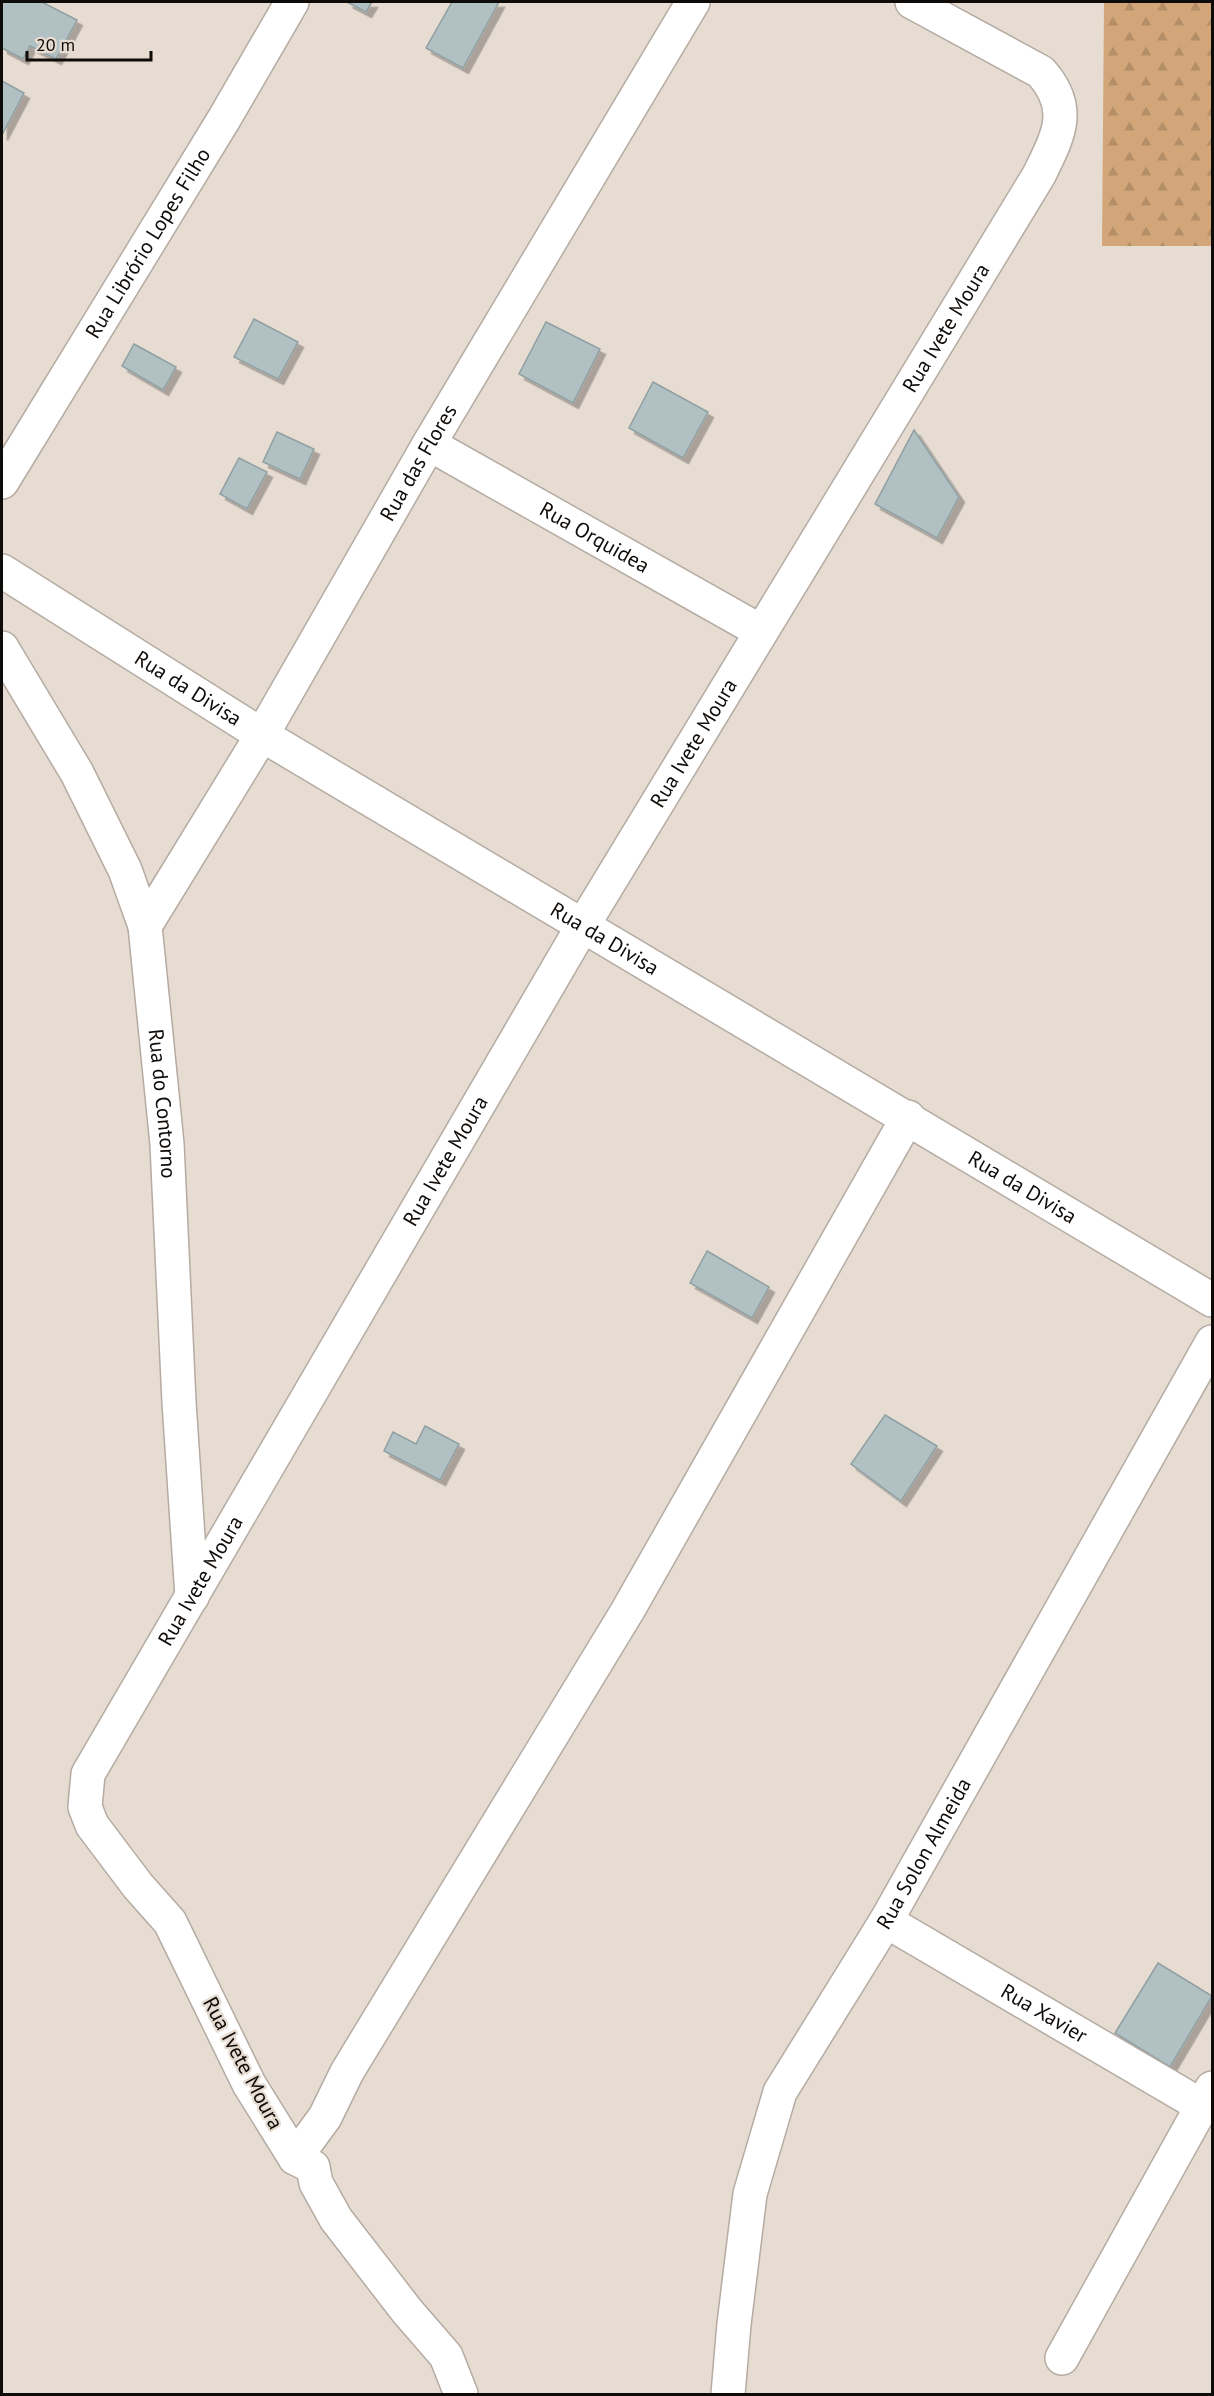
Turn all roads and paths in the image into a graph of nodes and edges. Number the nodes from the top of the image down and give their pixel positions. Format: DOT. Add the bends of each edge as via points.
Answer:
graph roads {
  1 [pos="292,2"];
  2 [pos="693,2"];
  3 [pos="912,2"];
  4 [pos="429,444"];
  5 [pos="2,482"];
  6 [pos="2,571"];
  7 [pos="760,632"];
  8 [pos="2,648"];
  9 [pos="262,735"];
  10 [pos="145,926"];
  11 [pos="582,927"];
  12 [pos="908,1117"];
  13 [pos="1212,1300"];
  14 [pos="1212,1342"];
  15 [pos="192,1597"];
  16 [pos="886,1922"];
  17 [pos="1207,2097"];
  18 [pos="295,2158"];
  19 [pos="1062,2358"];
  20 [pos="461,2394"];
  21 [pos="728,2394"];
  1 -- 5 [label="street, Rua Librório Lopes Filho"];
  2 -- 4 [label="street, Rua das Flores"];
  3 -- 7 [label="street, Rua Ivete Moura" via="1041,72 1052,85 1062,117 1039,175"];
  4 -- 7 [label="street, Rua Orquidea"];
  4 -- 9 [label="street, Rua das Flores"];
  6 -- 9 [label="street, Rua da Divisa"];
  7 -- 11 [label="street, Rua Ivete Moura"];
  8 -- 10 [label="street, Rua do Contorno" via="77,772 125,870"];
  9 -- 10 [label="street, Rua das Flores"];
  9 -- 11 [label="street, Rua da Divisa"];
  10 -- 15 [label="street, Rua do Contorno" via="167,1144"];
  11 -- 12 [label="street, Rua da Divisa"];
  11 -- 15 [label="street, Rua Ivete Moura"];
  12 -- 13 [label="street, Rua da Divisa"];
  12 -- 18 [label="street" via="628,1610 353,2062 325,2117"];
  14 -- 16 [label="street, Rua Solon Almeida"];
  15 -- 18 [label="street, Rua Ivete Moura" via="88,1774 85,1807 92,1825 170,1922 249,2084"];
  16 -- 17 [label="street, Rua Xavier"];
  16 -- 21 [label="street, Rua Solon Almeida" via="780,2092 750,2194"];
  17 -- 19 [label="street"];
  18 -- 20 [label="street, Rua Ivete Moura" via="313,2168 316,2183 336,2219 446,2356"];
}
